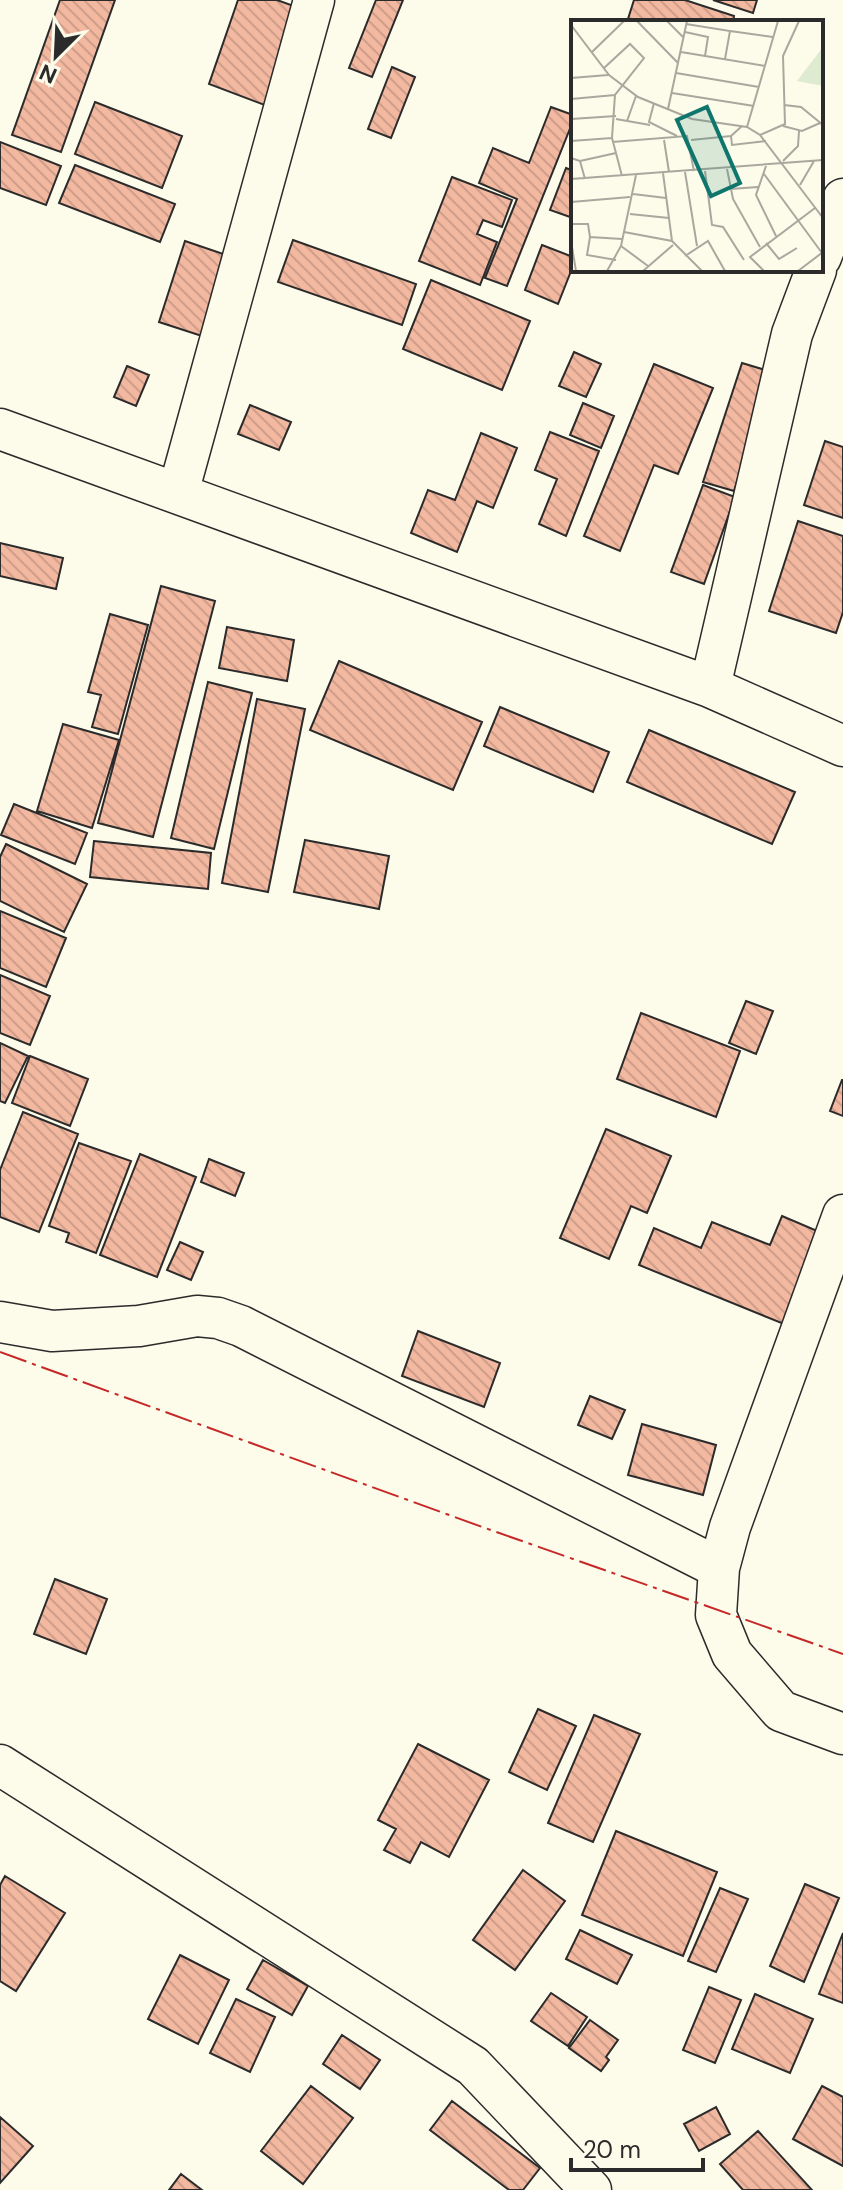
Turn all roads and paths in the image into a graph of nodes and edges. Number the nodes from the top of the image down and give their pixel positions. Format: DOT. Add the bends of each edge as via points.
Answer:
graph roads {
  1 [pos="314,0"];
  2 [pos="843,199"];
  3 [pos="823,252"];
  4 [pos="815,272"];
  5 [pos="0,429"];
  6 [pos="178,493"];
  7 [pos="710,687"];
  8 [pos="843,746"];
  9 [pos="843,1215"];
  10 [pos="0,1322"];
  11 [pos="719,1568"];
  12 [pos="843,1734"];
  13 [pos="0,1765"];
  14 [pos="591,2190"];
  1 -- 6 [label="street"];
  2 -- 3 [label="street"];
  4 -- 7 [label="street" via="792,334"];
  5 -- 6 [label="street"];
  6 -- 7 [label="street"];
  7 -- 8 [label="street"];
  9 -- 11 [label="street"];
  10 -- 11 [label="street" via="52,1331 218,1318"];
  11 -- 12 [label="street" via="716,1615 732,1654 781,1711"];
  13 -- 14 [label="street" via="473,2066"];
}
